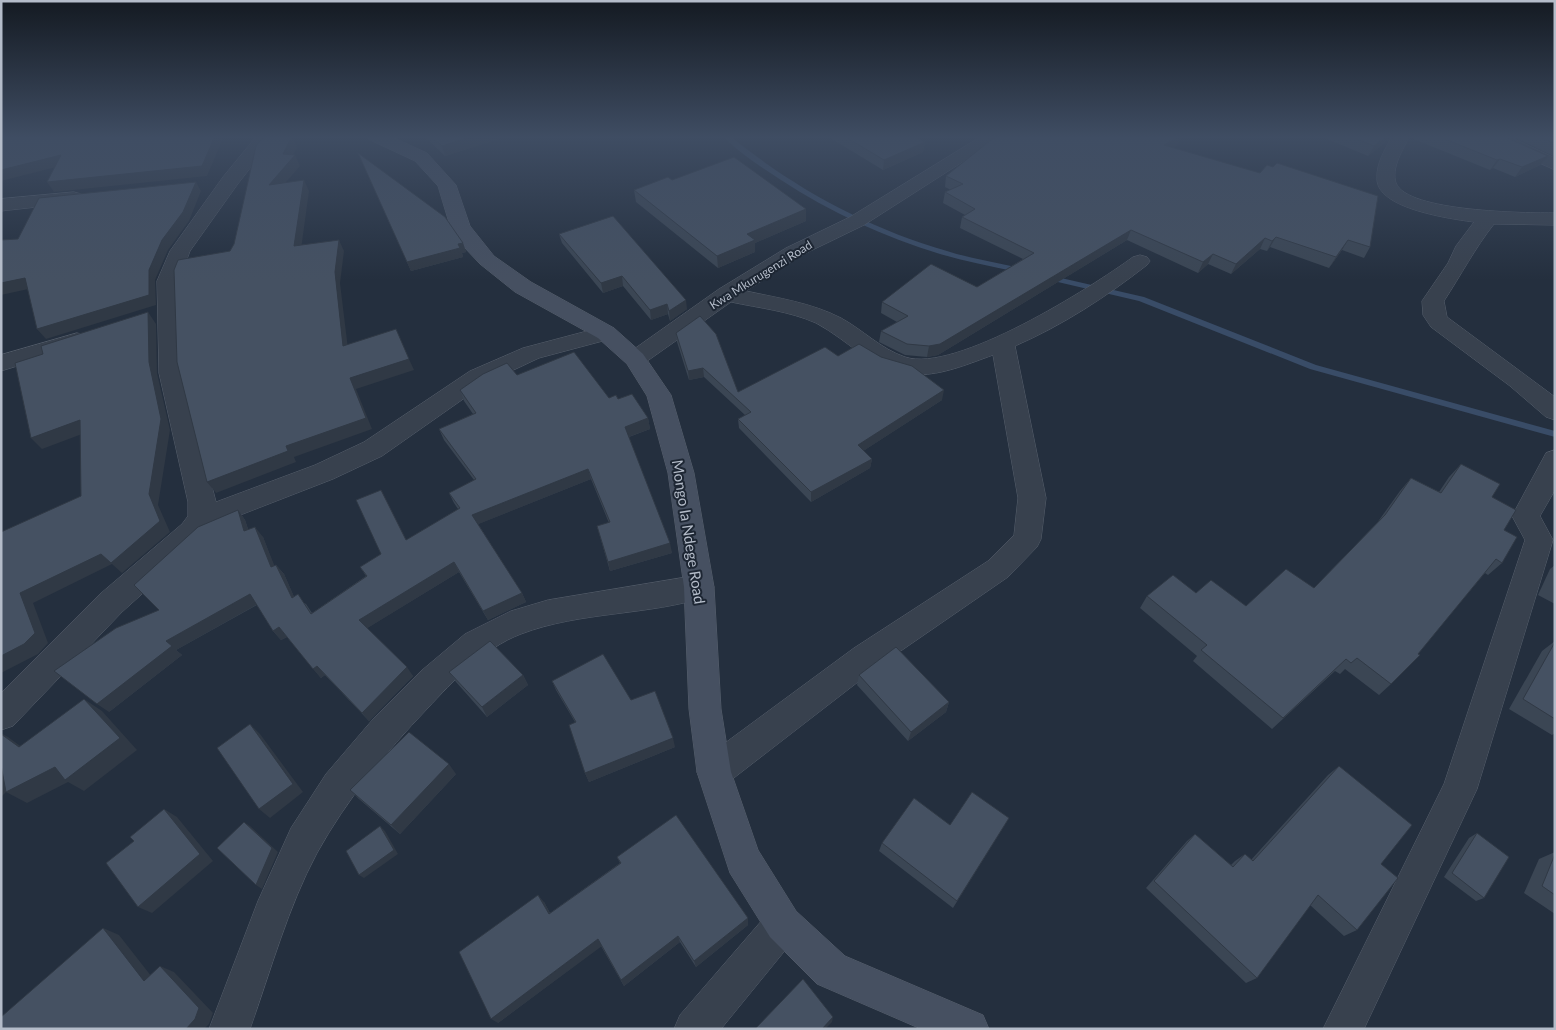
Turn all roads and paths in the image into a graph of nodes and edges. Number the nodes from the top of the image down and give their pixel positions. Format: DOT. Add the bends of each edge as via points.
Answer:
graph roads {
  1 [pos="219,184"];
  2 [pos="446,184"];
  3 [pos="917,184"];
  4 [pos="1388,184"];
  5 [pos="91,196"];
  6 [pos="1,205"];
  7 [pos="1488,218"];
  8 [pos="1555,218"];
  9 [pos="1140,261"];
  10 [pos="727,294"];
  11 [pos="606,333"];
  12 [pos="95,334"];
  13 [pos="1002,344"];
  14 [pos="635,359"];
  15 [pos="1,363"];
  16 [pos="1555,411"];
  17 [pos="1555,460"];
  18 [pos="202,518"];
  19 [pos="1547,544"];
  20 [pos="699,587"];
  21 [pos="1,715"];
  22 [pos="714,772"];
  23 [pos="783,924"];
  24 [pos="229,1029"];
  25 [pos="694,1029"];
  26 [pos="969,1029"];
  27 [pos="1343,1029"];
  1 -- 18 [label="street" via="180,251 160,313 202,502"];
  2 -- 11 [label="street, Mongo la Ndege Road" via="460,226 487,260 523,287"];
  3 -- 10 [label="street, Kwa Mkurugenzi Road" via="857,221 794,252"];
  4 -- 7 [label="street" via="1401,198 1445,212"];
  5 -- 6 [label="street"];
  7 -- 8 [label="street"];
  7 -- 16 [label="street" via="1466,246 1433,301 1434,315"];
  9 -- 13 [label="street" via="1075,308"];
  10 -- 13 [label="street" via="790,308 833,322 866,348 896,362 920,368 936,366"];
  10 -- 14 [label="street, Kwa Mkurugenzi Road"];
  11 -- 14 [label="street, Mongo la Ndege Road"];
  11 -- 18 [label="street" via="522,357 478,377 373,449 324,472"];
  12 -- 15 [label="street"];
  13 -- 22 [label="street" via="1032,498 1027,539 998,569 865,658"];
  14 -- 20 [label="street, Mongo la Ndege Road" via="659,396 681,473"];
  17 -- 19 [label="street" via="1526,516"];
  18 -- 21 [label="street" via="192,532 111,603"];
  19 -- 27 [label="street" via="1460,789"];
  20 -- 22 [label="street, Mongo la Ndege Road" via="705,708"];
  20 -- 24 [label="street" via="548,613 511,624 476,643 432,681 338,786 304,841 277,901"];
  22 -- 23 [label="street, Mongo la Ndege Road" via="743,860"];
  23 -- 25 [label="street"];
  23 -- 26 [label="street, Mongo la Ndege Road" via="831,970"];
}
